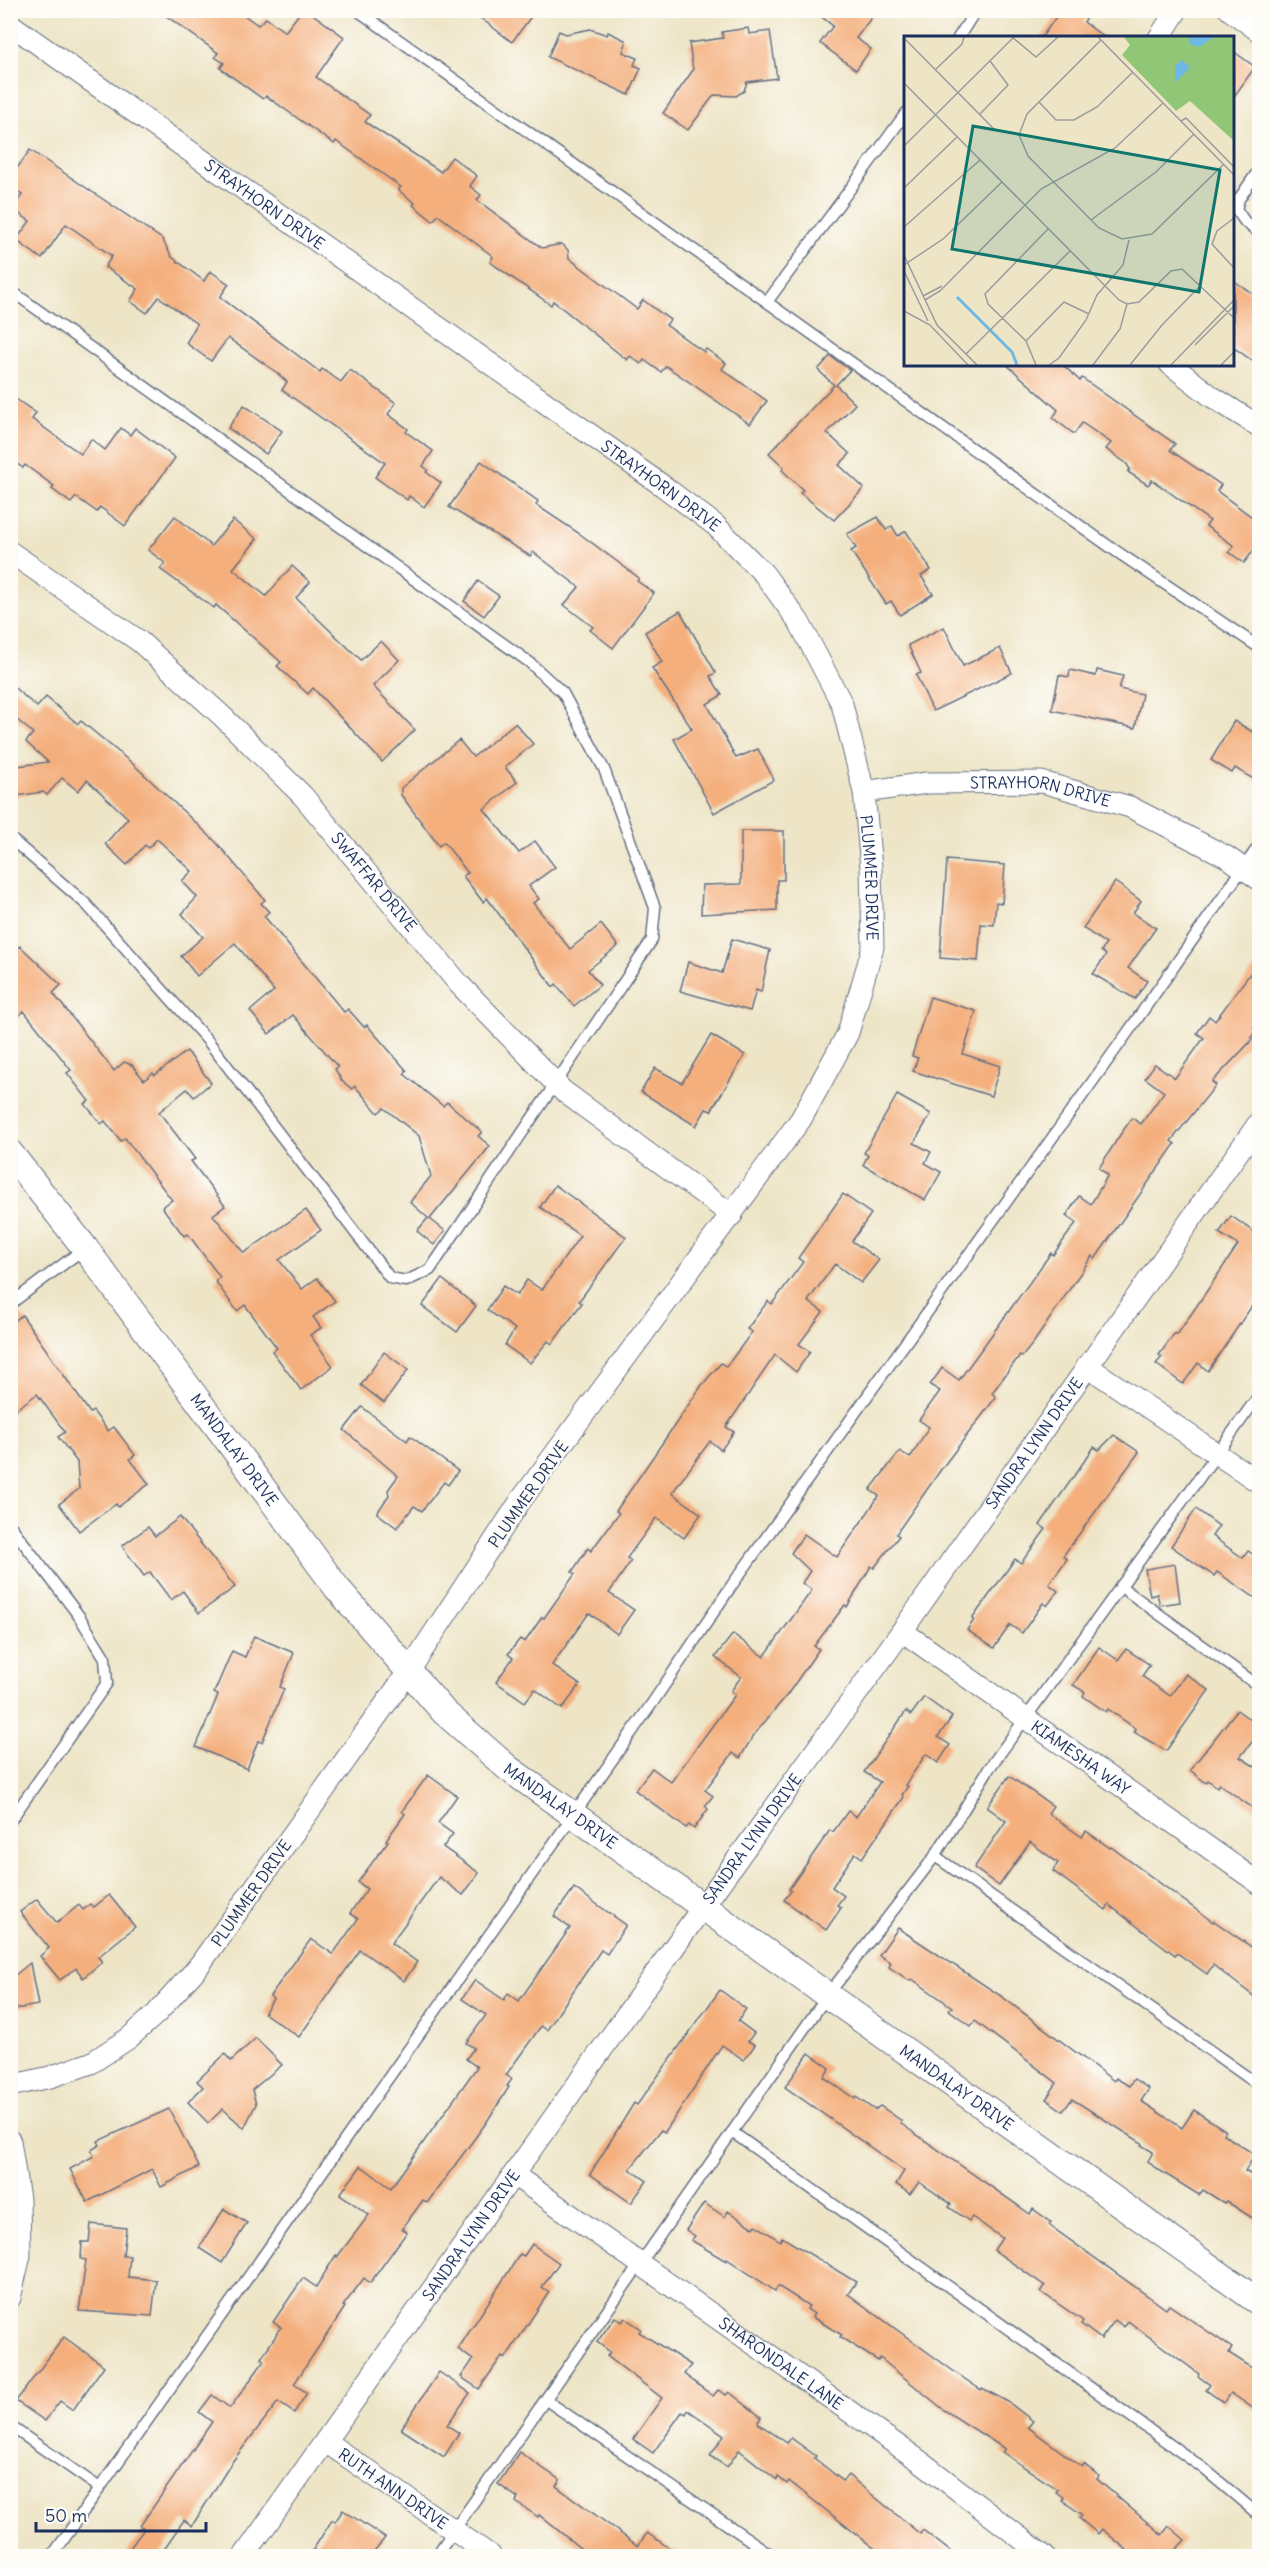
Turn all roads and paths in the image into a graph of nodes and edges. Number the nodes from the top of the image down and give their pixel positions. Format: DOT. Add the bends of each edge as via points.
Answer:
graph roads {
  1 [pos="357,10"];
  2 [pos="976,10"];
  3 [pos="1177,10"];
  4 [pos="1230,10"];
  5 [pos="10,24"];
  6 [pos="1260,32"];
  7 [pos="959,36"];
  8 [pos="1160,36"];
  9 [pos="904,116"];
  10 [pos="1260,168"];
  11 [pos="1260,233"];
  12 [pos="10,290"];
  13 [pos="767,302"];
  14 [pos="1173,366"];
  15 [pos="1260,427"];
  16 [pos="10,552"];
  17 [pos="1260,648"];
  18 [pos="864,792"];
  19 [pos="10,838"];
  20 [pos="1260,844"];
  21 [pos="1251,874"];
  22 [pos="555,1083"];
  23 [pos="1260,1121"];
  24 [pos="10,1153"];
  25 [pos="732,1215"];
  26 [pos="85,1248"];
  27 [pos="10,1304"];
  28 [pos="1087,1366"];
  29 [pos="1260,1394"];
  30 [pos="1215,1453"];
  31 [pos="1260,1483"];
  32 [pos="10,1525"];
  33 [pos="1120,1586"];
  34 [pos="902,1631"];
  35 [pos="409,1671"];
  36 [pos="1260,1687"];
  37 [pos="1026,1719"];
  38 [pos="573,1815"];
  39 [pos="10,1821"];
  40 [pos="934,1856"];
  41 [pos="1260,1884"];
  42 [pos="703,1908"];
  43 [pos="827,1996"];
  44 [pos="10,2086"];
  45 [pos="1260,2086"];
  46 [pos="732,2132"];
  47 [pos="10,2141"];
  48 [pos="514,2175"];
  49 [pos="641,2264"];
  50 [pos="10,2298"];
  51 [pos="1260,2303"];
  52 [pos="546,2400"];
  53 [pos="10,2426"];
  54 [pos="326,2442"];
  55 [pos="100,2488"];
  56 [pos="1260,2516"];
  57 [pos="455,2531"];
  58 [pos="51,2556"];
  59 [pos="244,2556"];
  60 [pos="436,2556"];
  61 [pos="491,2556"];
  62 [pos="773,2556"];
  63 [pos="1044,2556"];
  1 -- 13 [label="lane"];
  2 -- 7 [label="lane"];
  3 -- 8 [label="street"];
  4 -- 6 [label="street"];
  5 -- 18 [label="street, STRAYHORN DRIVE" via="716,525 764,574 798,622 842,704"];
  9 -- 13 [label="lane"];
  10 -- 11 [label="lane" via="1236,209"];
  12 -- 22 [label="lane" via="519,655 563,693 604,769 655,908 652,940"];
  13 -- 17 [label="lane" via="1110,548"];
  14 -- 15 [label="street"];
  16 -- 22 [label="street, SWAFFAR DRIVE" via="139,641 222,716 303,796 459,984"];
  18 -- 21 [label="street, STRAYHORN DRIVE" via="927,783 1042,782 1130,807"];
  18 -- 25 [label="street, PLUMMER DRIVE" via="873,947 848,1033 801,1119"];
  19 -- 22 [label="lane" via="86,904 208,1041 390,1278 406,1281 430,1270"];
  20 -- 21 [label="lane"];
  21 -- 38 [label="lane" via="1007,1203 732,1585"];
  22 -- 25 [label="street, SWAFFAR DRIVE"];
  23 -- 28 [label="street, SANDRA LYNN DRIVE"];
  24 -- 26 [label="street, MANDALAY DRIVE"];
  25 -- 35 [label="street, PLUMMER DRIVE" via="521,1500"];
  26 -- 27 [label="lane"];
  26 -- 35 [label="street, MANDALAY DRIVE" via="337,1588"];
  28 -- 30 [label="street"];
  28 -- 34 [label="street, SANDRA LYNN DRIVE"];
  29 -- 30 [label="lane"];
  30 -- 31 [label="street"];
  30 -- 33 [label="lane"];
  32 -- 39 [label="lane" via="79,1616 105,1658 107,1683"];
  33 -- 36 [label="lane"];
  33 -- 37 [label="lane"];
  34 -- 37 [label="street, KIAMESHA WAY"];
  34 -- 42 [label="street, SANDRA LYNN DRIVE"];
  35 -- 38 [label="street, MANDALAY DRIVE" via="444,1712 509,1769"];
  35 -- 44 [label="street, PLUMMER DRIVE" via="198,1967 156,2014 91,2063"];
  37 -- 40 [label="lane" via="988,1770"];
  37 -- 41 [label="street, KIAMESHA WAY"];
  38 -- 42 [label="street, MANDALAY DRIVE"];
  38 -- 55 [label="lane"];
  40 -- 43 [label="lane"];
  40 -- 45 [label="lane"];
  42 -- 43 [label="street, MANDALAY DRIVE"];
  42 -- 48 [label="street, SANDRA LYNN DRIVE"];
  43 -- 46 [label="lane"];
  43 -- 51 [label="street, MANDALAY DRIVE"];
  46 -- 49 [label="lane"];
  46 -- 56 [label="lane" via="1203,2468"];
  47 -- 50 [label="street" via="19,2199 20,2255"];
  48 -- 49 [label="street, SHARONDALE LANE"];
  48 -- 54 [label="street, SANDRA LYNN DRIVE"];
  49 -- 52 [label="lane"];
  49 -- 63 [label="street, SHARONDALE LANE" via="924,2464"];
  52 -- 57 [label="lane"];
  52 -- 62 [label="lane"];
  53 -- 55 [label="lane"];
  54 -- 57 [label="street, RUTH ANN DRIVE"];
  54 -- 59 [label="street, SANDRA LYNN DRIVE"];
  55 -- 58 [label="lane"];
  57 -- 60 [label="lane"];
  57 -- 61 [label="street, RUTH ANN DRIVE"];
}
